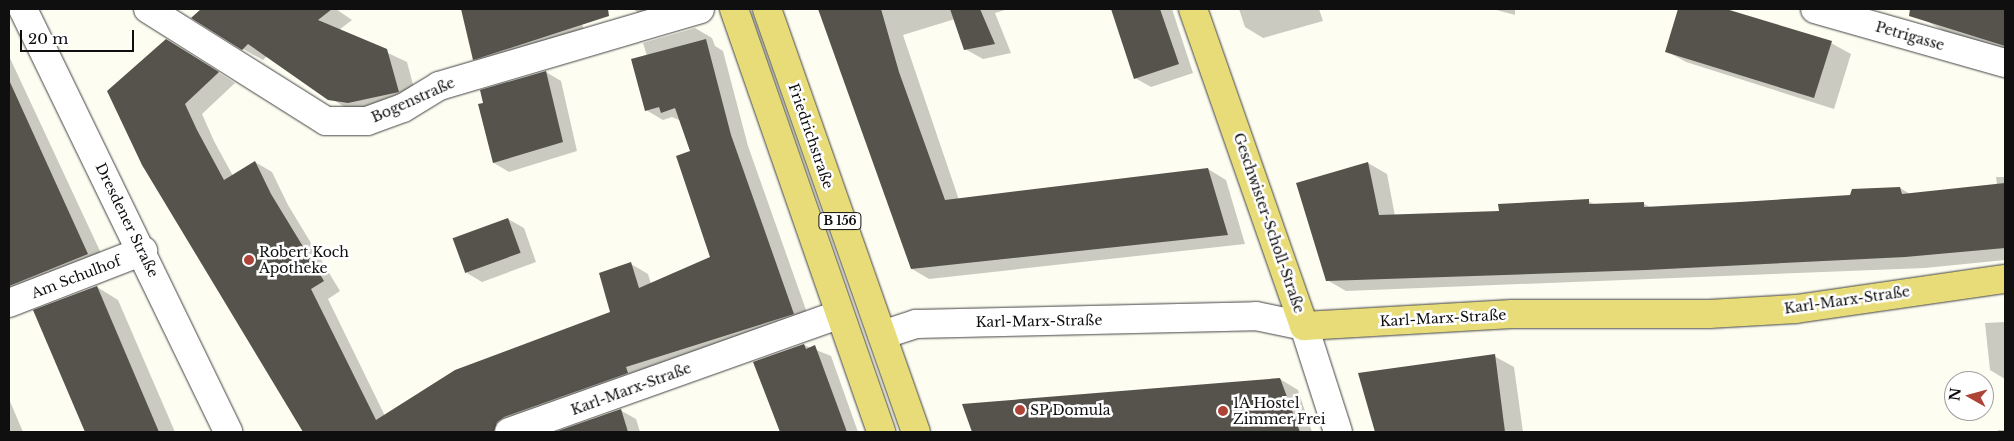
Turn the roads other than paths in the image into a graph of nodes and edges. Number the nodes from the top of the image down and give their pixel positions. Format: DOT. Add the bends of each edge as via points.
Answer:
graph roads {
  1 [pos="23,9"];
  2 [pos="148,9"];
  3 [pos="700,9"];
  4 [pos="734,9"];
  5 [pos="767,9"];
  6 [pos="1815,9"];
  7 [pos="1196,11"];
  8 [pos="2005,63"];
  9 [pos="143,251"];
  10 [pos="2005,279"];
  11 [pos="9,303"];
  12 [pos="838,315"];
  13 [pos="1304,326"];
  14 [pos="882,335"];
  15 [pos="228,432"];
  16 [pos="509,432"];
  17 [pos="880,432"];
  18 [pos="916,432"];
  19 [pos="1338,432"];
  1 -- 9 [label="street, Dresdener Straße"];
  2 -- 3 [label="street, Bogenstraße" via="326,121 367,121 403,108 439,86"];
  4 -- 12 [label="main road, B 156"];
  5 -- 14 [label="main road, Friedrichstraße / B 156"];
  6 -- 8 [label="street, Petrigasse"];
  7 -- 13 [label="main road, Geschwister-Scholl-Straße"];
  9 -- 11 [label="street, Am Schulhof"];
  9 -- 15 [label="street, Dresdener Straße"];
  10 -- 13 [label="main road, Karl-Marx-Straße" via="1796,309 1690,314 1512,314"];
  12 -- 16 [label="street, Karl-Marx-Straße"];
  12 -- 17 [label="main road, B 156"];
  13 -- 14 [label="street, Karl-Marx-Straße" via="1246,316 916,324"];
  13 -- 19 [label="street, Geschwister-Scholl-Straße"];
  14 -- 18 [label="main road, Friedrichstraße / B 156"];
}
